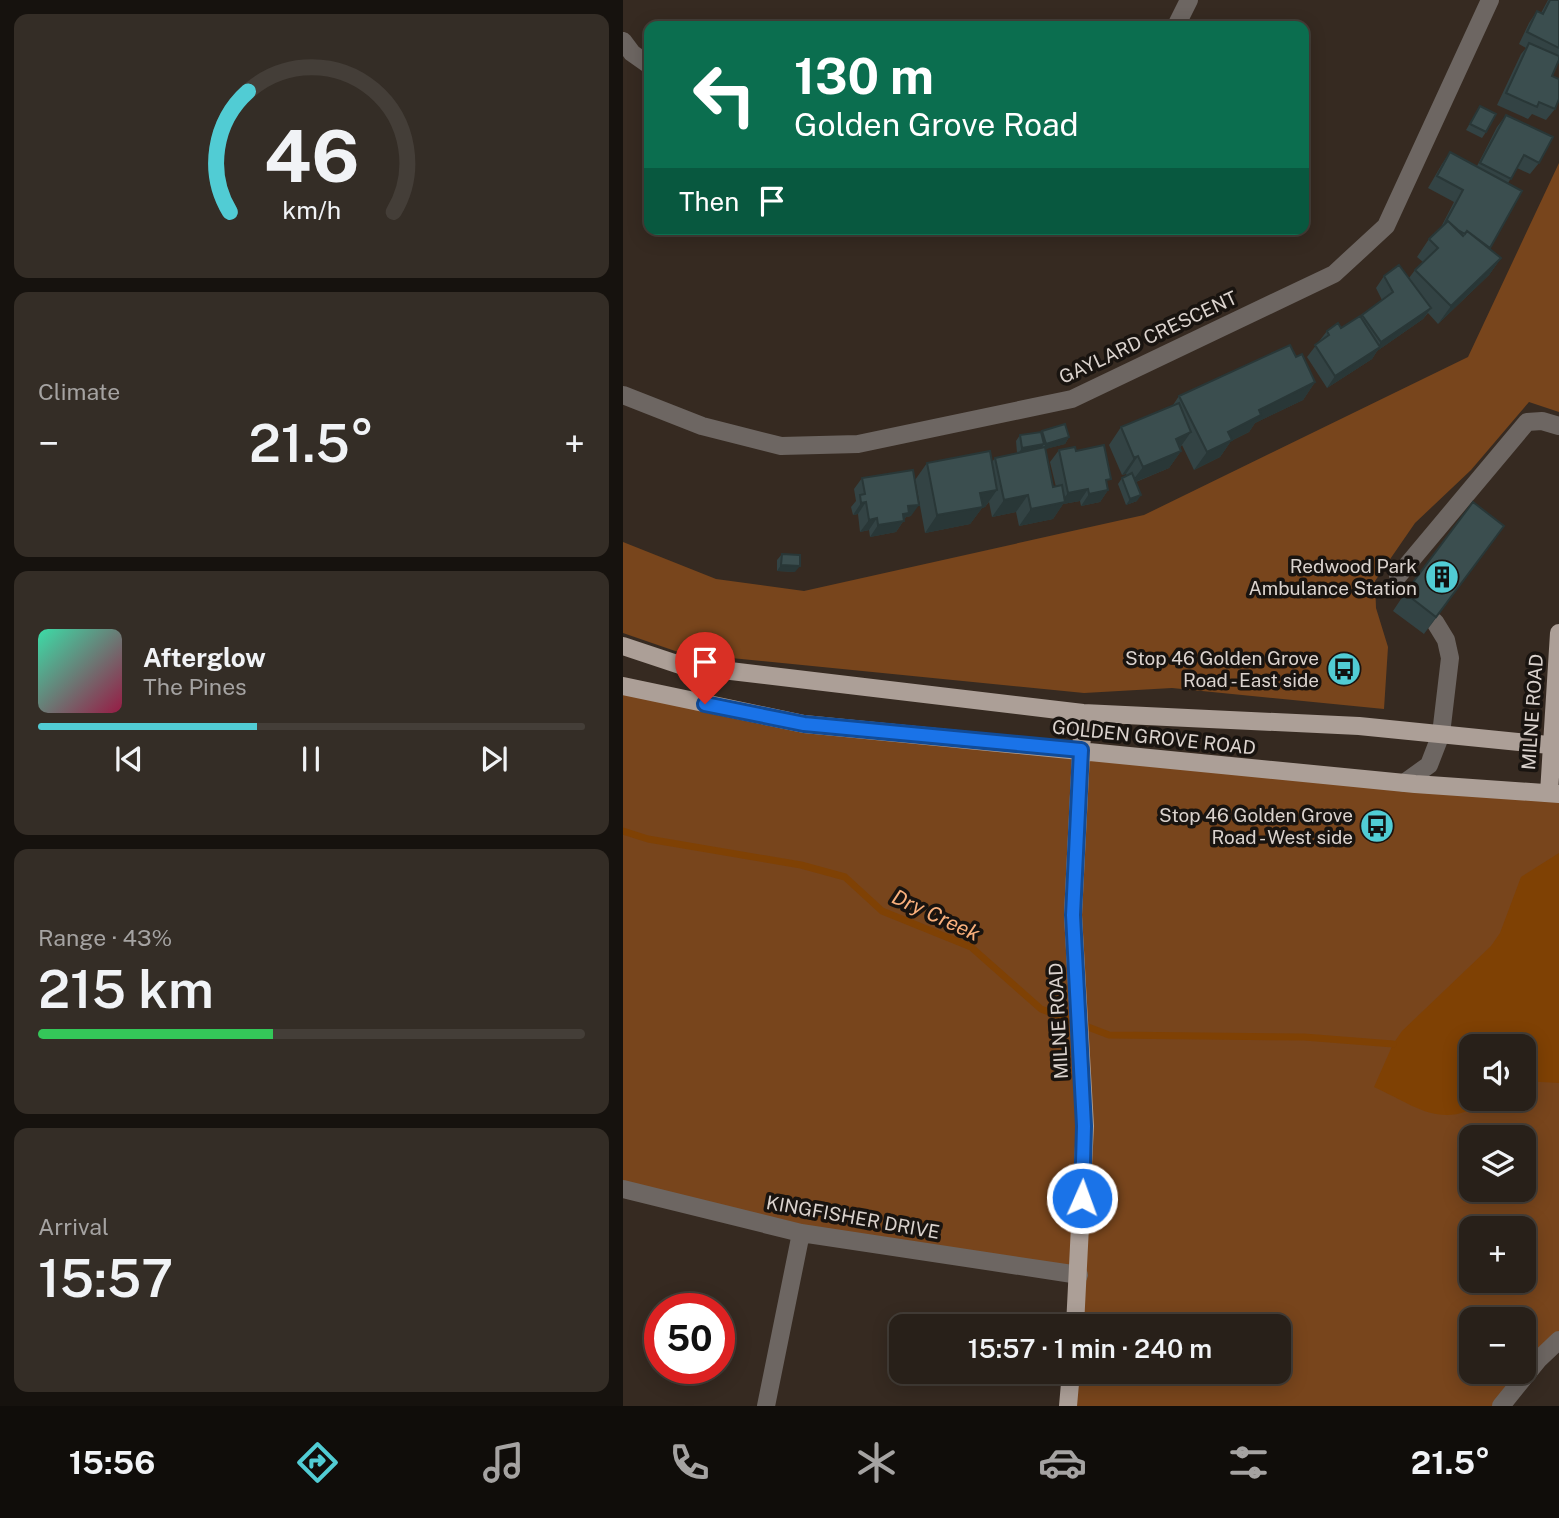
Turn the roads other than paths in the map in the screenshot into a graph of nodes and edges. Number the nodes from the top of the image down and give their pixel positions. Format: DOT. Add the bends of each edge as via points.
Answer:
graph roads {
  1 [pos="1189,0"];
  2 [pos="1490,0"];
  3 [pos="1178,21"];
  4 [pos="623,41"];
  5 [pos="644,61"];
  6 [pos="623,395"];
  7 [pos="1559,426"];
  8 [pos="1398,576"];
  9 [pos="1435,622"];
  10 [pos="1559,634"];
  11 [pos="623,646"];
  12 [pos="623,686"];
  13 [pos="1083,713"];
  14 [pos="1441,734"];
  15 [pos="1555,745"];
  16 [pos="1081,750"];
  17 [pos="1404,783"];
  18 [pos="1554,794"];
  19 [pos="623,1189"];
  20 [pos="801,1233"];
  21 [pos="1079,1275"];
  22 [pos="1076,1314"];
  23 [pos="1559,1340"];
  24 [pos="1070,1384"];
  25 [pos="766,1406"];
  26 [pos="1068,1406"];
  27 [pos="1501,1406"];
  1 -- 3 [label="street"];
  2 -- 6 [label="street, GAYLARD CRESCENT" via="1386,226 1334,274 1072,399 858,444 781,446 702,426"];
  4 -- 5 [label="street"];
  7 -- 8 [label="street" via="1527,422"];
  9 -- 14 [label="street" via="1450,658"];
  10 -- 15 [label="main road, MILNE ROAD"];
  11 -- 13 [label="main road, GOLDEN GROVE ROAD" via="680,665"];
  12 -- 16 [label="main road, GOLDEN GROVE ROAD" via="804,724"];
  13 -- 14 [label="main road, GOLDEN GROVE ROAD"];
  13 -- 16 [label="main road, MILNE ROAD"];
  14 -- 15 [label="main road, GOLDEN GROVE ROAD"];
  14 -- 17 [label="street" via="1429,765"];
  15 -- 18 [label="main road, MILNE ROAD"];
  16 -- 17 [label="main road, GOLDEN GROVE ROAD"];
  16 -- 21 [label="main road, MILNE ROAD" via="1073,915 1084,1126"];
  17 -- 18 [label="main road, GOLDEN GROVE ROAD"];
  19 -- 20 [label="street, KINGFISHER DRIVE"];
  20 -- 21 [label="street, KINGFISHER DRIVE"];
  20 -- 25 [label="street"];
  21 -- 22 [label="main road, MILNE ROAD"];
  23 -- 27 [label="street"];
  24 -- 26 [label="main road"];
}
